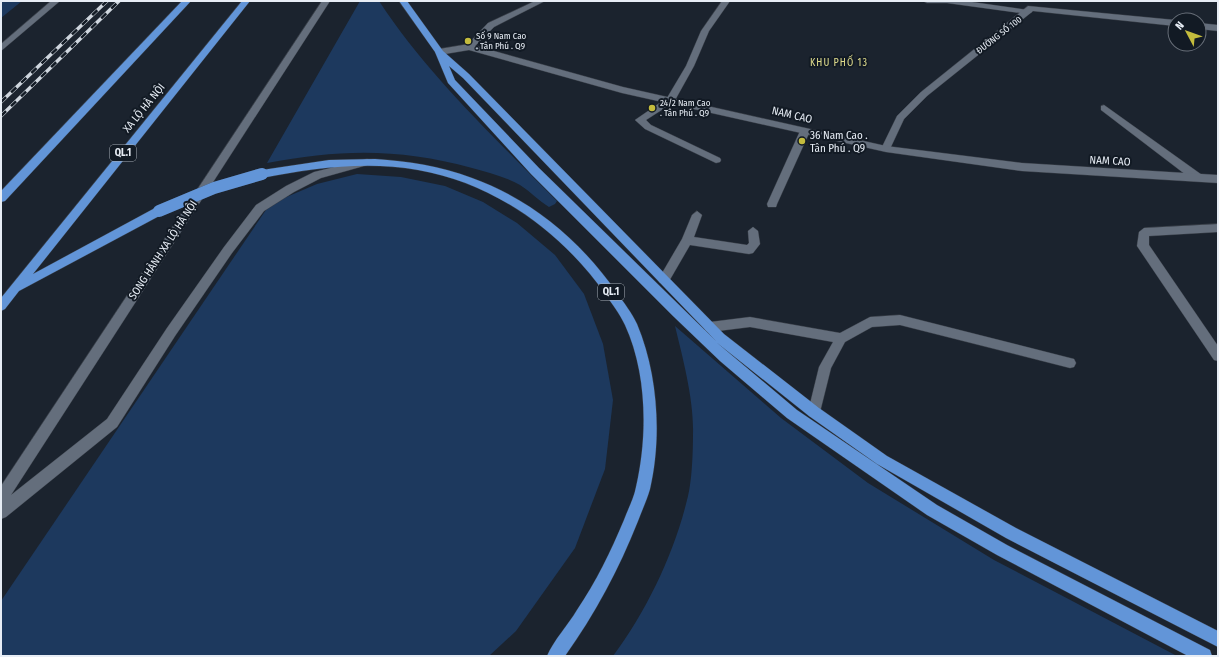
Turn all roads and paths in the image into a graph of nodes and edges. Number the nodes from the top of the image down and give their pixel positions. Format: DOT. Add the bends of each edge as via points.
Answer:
graph roads {
  1 [pos="56,1"];
  2 [pos="187,1"];
  3 [pos="246,1"];
  4 [pos="326,1"];
  5 [pos="402,1"];
  6 [pos="541,1"];
  7 [pos="726,1"];
  8 [pos="927,1"];
  9 [pos="1030,7"];
  10 [pos="1167,22"];
  11 [pos="1207,27"];
  12 [pos="1218,28"];
  13 [pos="468,47"];
  14 [pos="1,48"];
  15 [pos="439,52"];
  16 [pos="671,100"];
  17 [pos="1104,108"];
  18 [pos="805,130"];
  19 [pos="886,149"];
  20 [pos="716,160"];
  21 [pos="368,162"];
  22 [pos="1198,178"];
  23 [pos="1218,179"];
  24 [pos="1,198"];
  25 [pos="772,204"];
  26 [pos="697,215"];
  27 [pos="1218,228"];
  28 [pos="753,231"];
  29 [pos="687,240"];
  30 [pos="664,280"];
  31 [pos="13,290"];
  32 [pos="1,306"];
  33 [pos="710,327"];
  34 [pos="841,338"];
  35 [pos="1218,356"];
  36 [pos="1070,363"];
  37 [pos="814,412"];
  38 [pos="1,498"];
  39 [pos="1,512"];
  40 [pos="1218,639"];
  41 [pos="555,656"];
  42 [pos="1204,656"];
  1 -- 14 [label="street"];
  2 -- 24 [label="highway"];
  3 -- 31 [label="highway, XA LỘ HÀ NỘI / QL.1"];
  4 -- 38 [label="street, SONG HÀNH XA LỘ HÀ NỘI"];
  5 -- 15 [label="highway"];
  6 -- 13 [label="street" via="491,25"];
  7 -- 16 [label="street" via="705,31 690,66"];
  8 -- 9 [label="street"];
  9 -- 10 [label="street, ĐƯỜNG SỐ 100"];
  9 -- 19 [label="street, ĐƯỜNG SỐ 100" via="924,94 900,118"];
  11 -- 12 [label="street"];
  13 -- 15 [label="street, NAM CAO"];
  13 -- 16 [label="street, NAM CAO" via="622,90"];
  15 -- 30 [label="highway" via="466,76"];
  15 -- 42 [label="highway" via="451,81 536,171 677,313 724,357 792,414 932,510 1002,550"];
  16 -- 18 [label="street, NAM CAO"];
  16 -- 20 [label="street" via="640,120 648,127"];
  17 -- 22 [label="street"];
  18 -- 19 [label="street, NAM CAO"];
  18 -- 25 [label="street"];
  19 -- 22 [label="street, NAM CAO" via="1022,167"];
  21 -- 31 [label="highway, QL.1, bridge" via="301,166 214,188 159,211"];
  21 -- 39 [label="street" via="318,175 260,208 171,332 112,423"];
  21 -- 41 [label="highway, QL.1" via="402,164 441,171 474,181 512,200 545,223 576,250 604,281 630,323 645,370 650,427 643,489 617,557 580,622"];
  22 -- 23 [label="street, NAM CAO"];
  26 -- 29 [label="street"];
  27 -- 35 [label="street" via="1144,232 1143,246"];
  28 -- 29 [label="street" via="755,244 749,250"];
  29 -- 30 [label="street"];
  30 -- 33 [label="highway"];
  31 -- 32 [label="highway, XA LỘ HÀ NỘI / QL.1"];
  33 -- 34 [label="street" via="750,322"];
  33 -- 37 [label="highway" via="720,338"];
  34 -- 36 [label="street" via="870,322 900,320"];
  34 -- 37 [label="street" via="825,367"];
  37 -- 40 [label="highway" via="882,460 1011,533"];
}
